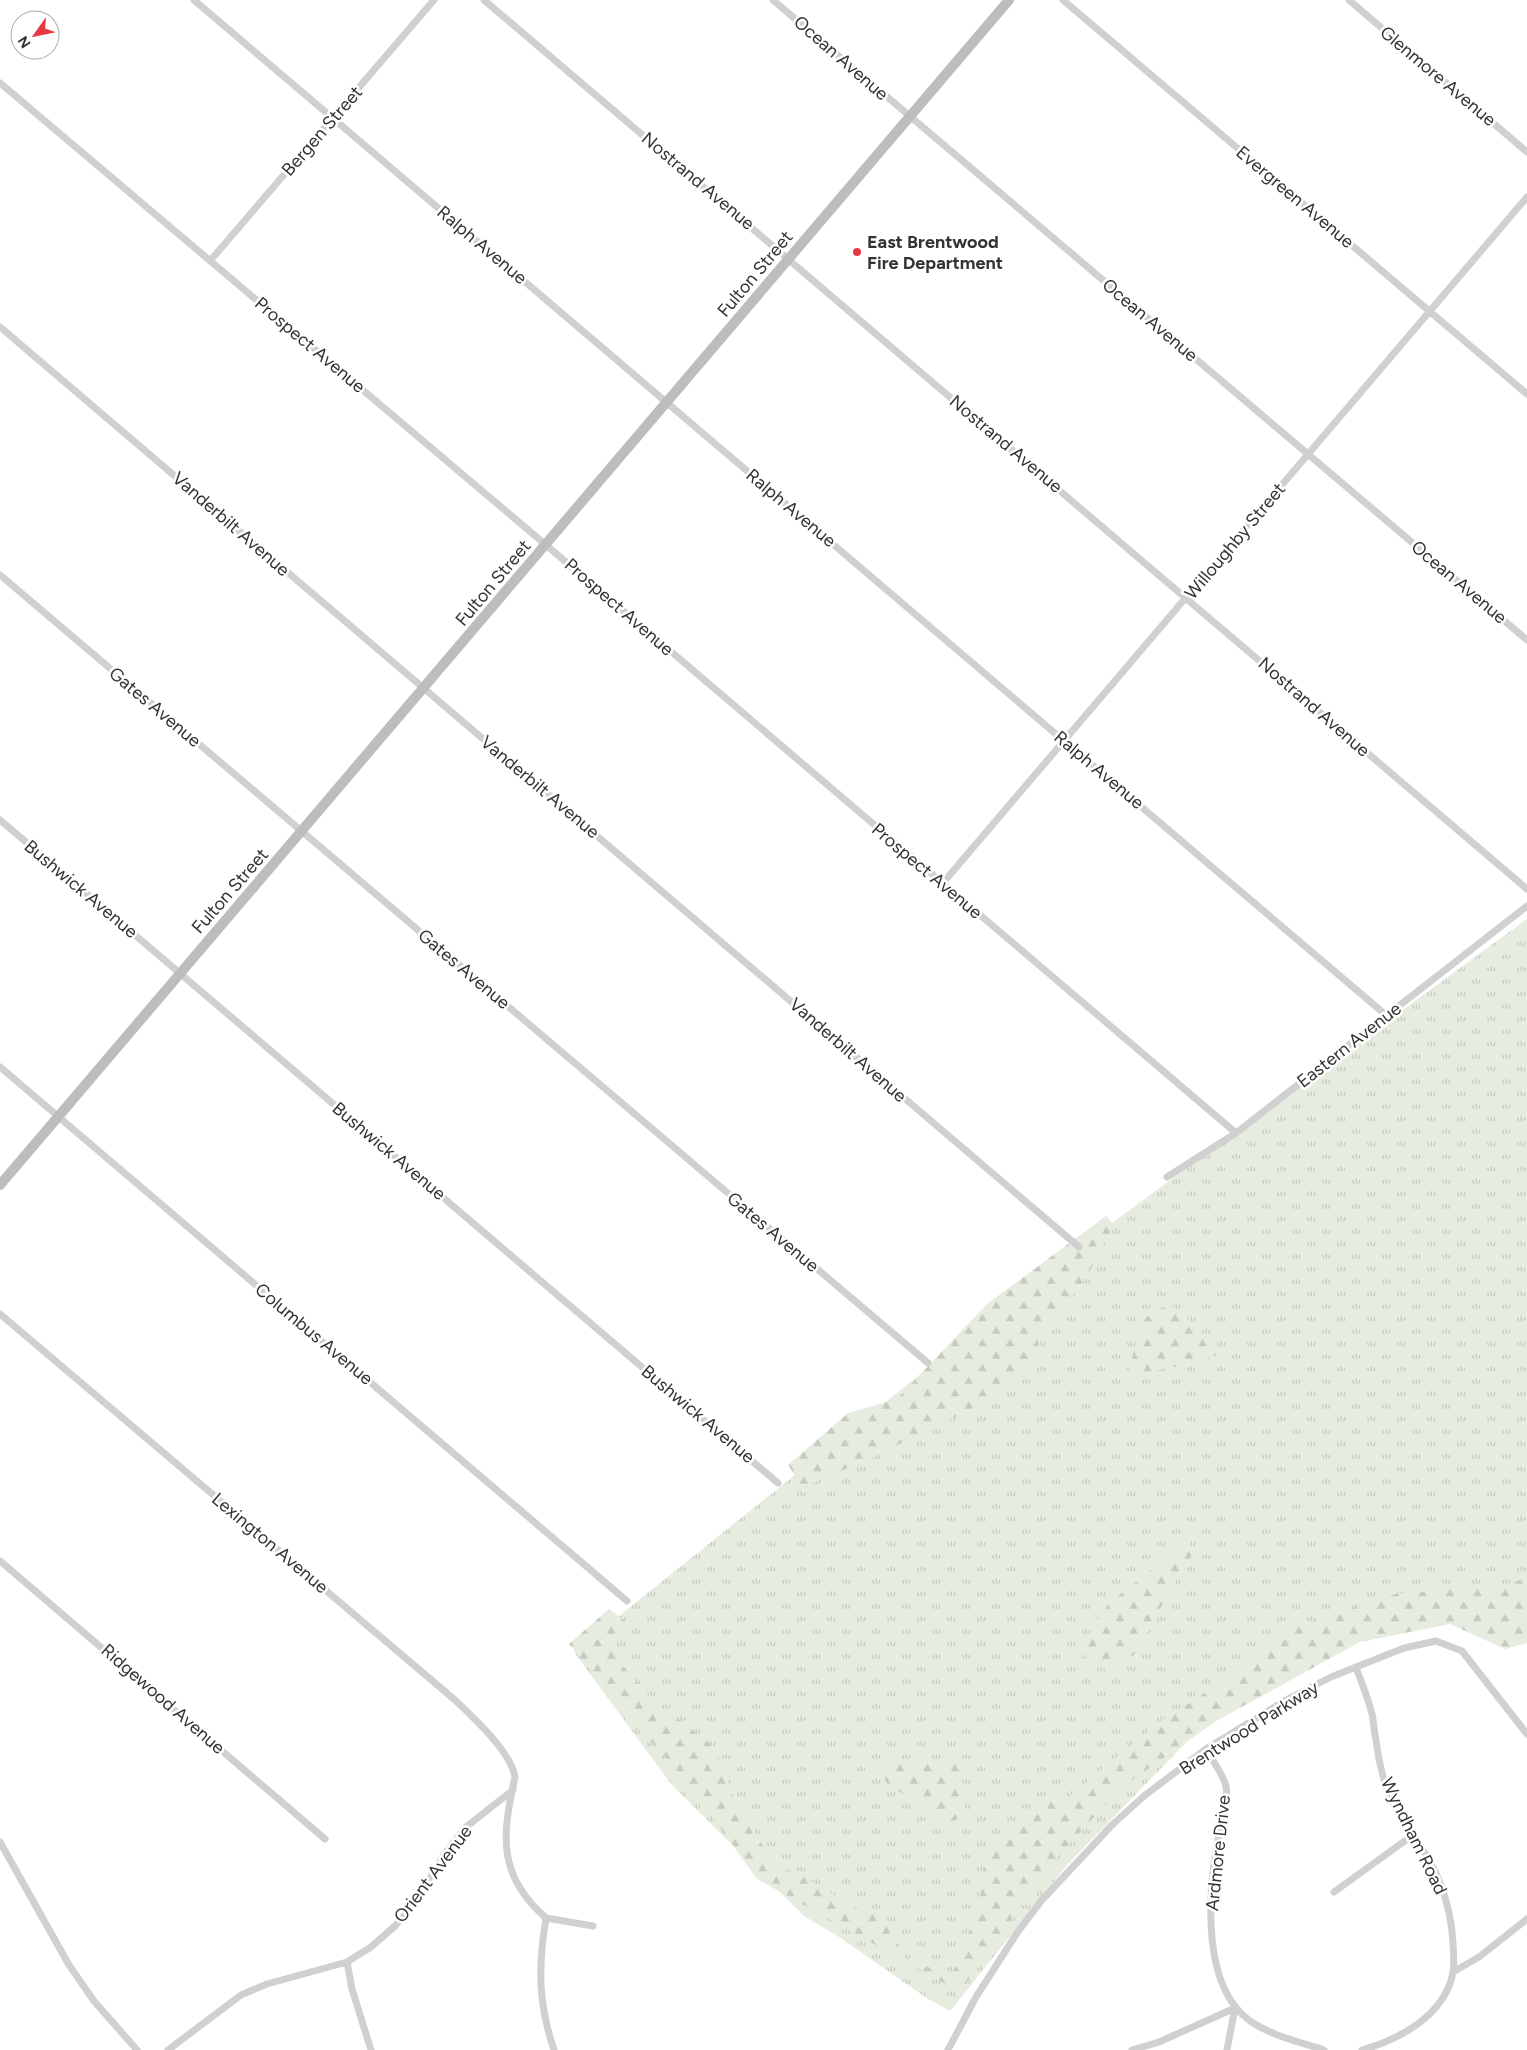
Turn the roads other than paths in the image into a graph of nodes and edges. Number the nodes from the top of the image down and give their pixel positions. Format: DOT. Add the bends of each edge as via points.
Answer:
graph roads {
  1 [pos="194,0"];
  2 [pos="434,0"];
  3 [pos="484,0"];
  4 [pos="773,0"];
  5 [pos="1009,0"];
  6 [pos="1063,0"];
  7 [pos="1349,0"];
  8 [pos="0,84"];
  9 [pos="910,117"];
  10 [pos="333,118"];
  11 [pos="1527,152"];
  12 [pos="1527,197"];
  13 [pos="789,258"];
  14 [pos="210,261"];
  15 [pos="1430,312"];
  16 [pos="0,327"];
  17 [pos="1527,394"];
  18 [pos="668,402"];
  19 [pos="1308,454"];
  20 [pos="546,545"];
  21 [pos="0,575"];
  22 [pos="1186,598"];
  23 [pos="1527,640"];
  24 [pos="424,689"];
  25 [pos="1064,741"];
  26 [pos="0,820"];
  27 [pos="302,832"];
  28 [pos="942,884"];
  29 [pos="1527,889"];
  30 [pos="1527,906"];
  31 [pos="180,973"];
  32 [pos="1387,1016"];
  33 [pos="0,1067"];
  34 [pos="58,1117"];
  35 [pos="1236,1133"];
  36 [pos="1167,1178"];
  37 [pos="0,1185"];
  38 [pos="1079,1247"];
  39 [pos="0,1314"];
  40 [pos="928,1364"];
  41 [pos="778,1483"];
  42 [pos="0,1560"];
  43 [pos="627,1601"];
  44 [pos="1356,1668"];
  45 [pos="1527,1734"];
  46 [pos="1206,1750"];
  47 [pos="512,1790"];
  48 [pos="1413,1835"];
  49 [pos="325,1839"];
  50 [pos="0,1842"];
  51 [pos="1334,1892"];
  52 [pos="546,1918"];
  53 [pos="1527,1919"];
  54 [pos="593,1926"];
  55 [pos="347,1962"];
  56 [pos="1453,1972"];
  57 [pos="1235,2008"];
  58 [pos="137,2050"];
  59 [pos="168,2050"];
  60 [pos="371,2050"];
  61 [pos="554,2050"];
  62 [pos="948,2050"];
  63 [pos="1132,2050"];
  64 [pos="1227,2050"];
  65 [pos="1324,2050"];
  66 [pos="1362,2050"];
  1 -- 10 [label="street, Ralph Avenue"];
  2 -- 10 [label="street, Bergen Street"];
  3 -- 13 [label="street, Nostrand Avenue"];
  4 -- 9 [label="street, Ocean Avenue"];
  5 -- 9 [label="street, Fulton Street"];
  6 -- 15 [label="street, Evergreen Avenue"];
  7 -- 11 [label="street, Glenmore Avenue"];
  8 -- 14 [label="street, Prospect Avenue"];
  9 -- 13 [label="street, Fulton Street"];
  9 -- 19 [label="street, Ocean Avenue"];
  10 -- 14 [label="street, Bergen Street"];
  10 -- 18 [label="street, Ralph Avenue"];
  12 -- 15 [label="street, Willoughby Street"];
  13 -- 18 [label="street, Fulton Street"];
  13 -- 22 [label="street, Nostrand Avenue"];
  14 -- 20 [label="street, Prospect Avenue"];
  15 -- 17 [label="street, Evergreen Avenue"];
  15 -- 19 [label="street, Willoughby Street"];
  16 -- 24 [label="street, Vanderbilt Avenue"];
  18 -- 20 [label="street, Fulton Street"];
  18 -- 25 [label="street, Ralph Avenue"];
  19 -- 22 [label="street, Willoughby Street"];
  19 -- 23 [label="street, Ocean Avenue"];
  20 -- 24 [label="street, Fulton Street"];
  20 -- 28 [label="street, Prospect Avenue"];
  21 -- 27 [label="street, Gates Avenue"];
  22 -- 25 [label="street, Willoughby Street"];
  22 -- 29 [label="street, Nostrand Avenue"];
  24 -- 27 [label="street, Fulton Street"];
  24 -- 38 [label="street, Vanderbilt Avenue"];
  25 -- 28 [label="street, Willoughby Street"];
  25 -- 32 [label="street, Ralph Avenue"];
  26 -- 31 [label="street, Bushwick Avenue"];
  27 -- 31 [label="street, Fulton Street"];
  27 -- 40 [label="street, Gates Avenue"];
  28 -- 35 [label="street, Prospect Avenue"];
  30 -- 32 [label="street, Eastern Avenue"];
  31 -- 34 [label="street, Fulton Street"];
  31 -- 41 [label="street, Bushwick Avenue"];
  32 -- 35 [label="street, Eastern Avenue"];
  33 -- 34 [label="street, Columbus Avenue"];
  34 -- 37 [label="street, Fulton Street"];
  34 -- 43 [label="street, Columbus Avenue"];
  35 -- 36 [label="street, Eastern Avenue"];
  39 -- 47 [label="street, Lexington Avenue" via="475,1719 514,1767"];
  42 -- 49 [label="street, Ridgewood Avenue"];
  44 -- 45 [label="street, Brentwood Parkway" via="1404,1648 1436,1641 1462,1652"];
  44 -- 46 [label="street, Brentwood Parkway" via="1286,1700"];
  44 -- 48 [label="street, Wyndham Road" via="1373,1715 1388,1792"];
  46 -- 57 [label="street, Ardmore Drive" via="1226,1786 1226,1810 1216,1848 1212,1884 1211,1929 1218,1968"];
  46 -- 62 [label="street, Brentwood Parkway" via="1144,1796 1112,1825 1042,1900 976,1997"];
  47 -- 52 [label="street, Lexington Avenue" via="505,1845 508,1863 523,1895"];
  47 -- 55 [label="street, Orient Avenue" via="466,1827 396,1926"];
  48 -- 51 [label="street"];
  48 -- 56 [label="street, Wyndham Road" via="1442,1889 1451,1920"];
  50 -- 58 [label="street" via="69,1965 94,2001"];
  52 -- 54 [label="street"];
  52 -- 61 [label="street" via="540,1958 542,2004"];
  53 -- 56 [label="street" via="1479,1957"];
  55 -- 59 [label="street, Orient Avenue" via="267,1984 242,1995"];
  55 -- 60 [label="street"];
  56 -- 66 [label="street, Wyndham Road" via="1444,1994 1418,2024 1384,2044"];
  57 -- 63 [label="street" via="1159,2042"];
  57 -- 64 [label="street"];
  57 -- 65 [label="street, Ardmore Drive" via="1268,2031"];
}
